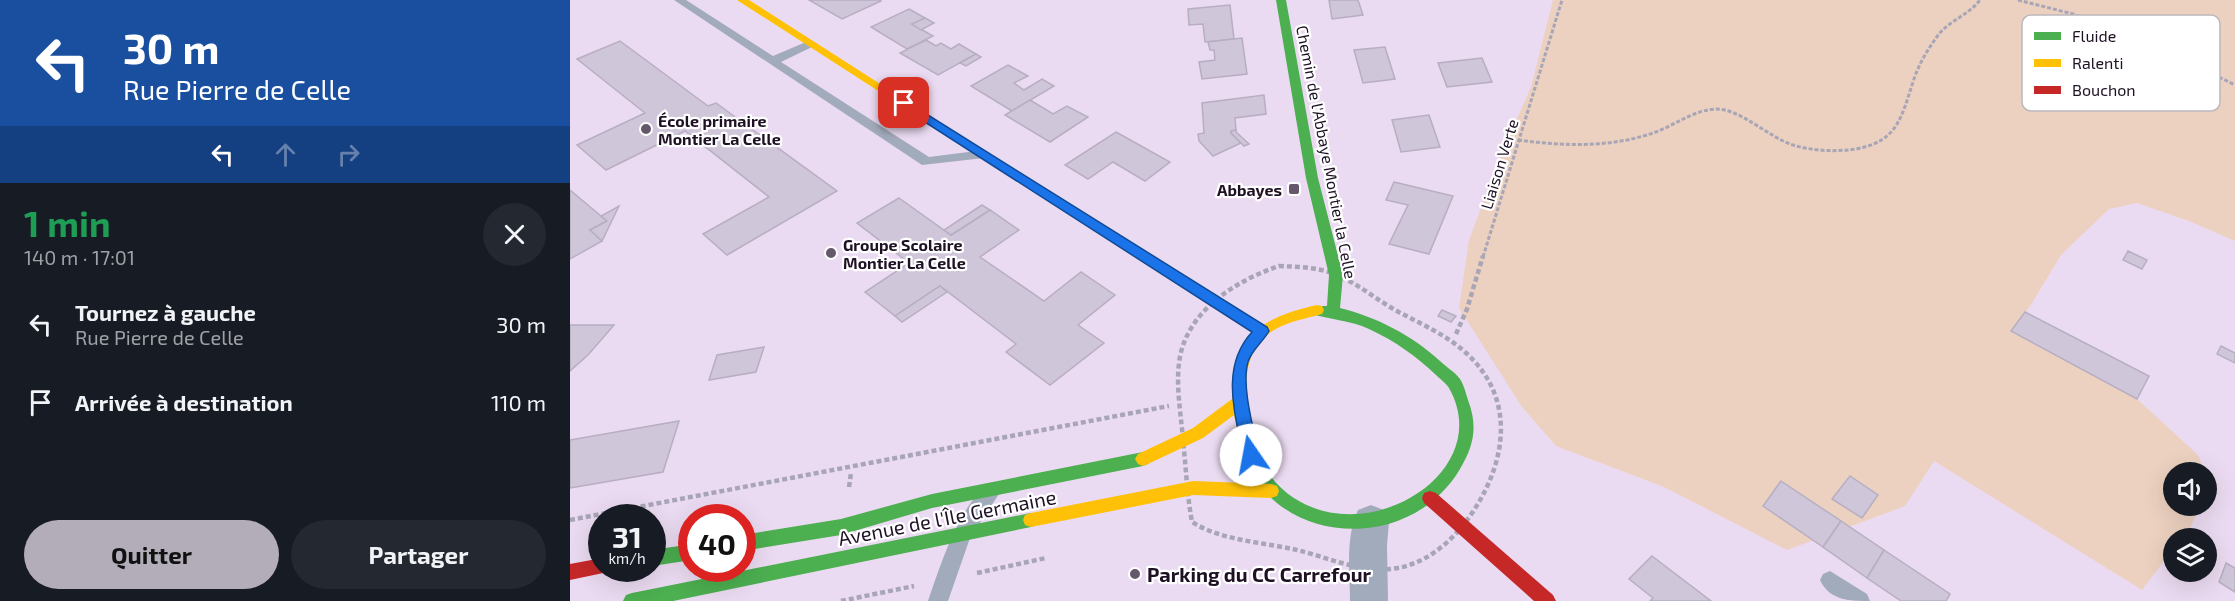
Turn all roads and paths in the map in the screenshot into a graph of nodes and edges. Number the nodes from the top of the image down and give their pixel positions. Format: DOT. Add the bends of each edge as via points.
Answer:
graph roads {
  1 [pos="679,0"];
  2 [pos="742,0"];
  3 [pos="1281,0"];
  4 [pos="1562,0"];
  5 [pos="1980,0"];
  6 [pos="2018,0"];
  7 [pos="2076,15"];
  8 [pos="810,44"];
  9 [pos="773,62"];
  10 [pos="2220,78"];
  11 [pos="2235,85"];
  12 [pos="1518,140"];
  13 [pos="984,154"];
  14 [pos="1336,275"];
  15 [pos="1215,300"];
  16 [pos="1334,311"];
  17 [pos="1262,331"];
  18 [pos="1456,334"];
  19 [pos="1240,402"];
  20 [pos="1179,404"];
  21 [pos="1183,441"];
  22 [pos="995,488"];
  23 [pos="1186,489"];
  24 [pos="1271,491"];
  25 [pos="1430,498"];
  26 [pos="570,520"];
  27 [pos="1371,522"];
  28 [pos="1462,526"];
  29 [pos="961,534"];
  30 [pos="756,541"];
  31 [pos="588,569"];
  32 [pos="570,572"];
  33 [pos="1830,580"];
  34 [pos="1369,584"];
  35 [pos="632,601"];
  36 [pos="938,601"];
  37 [pos="1546,601"];
  38 [pos="1860,601"];
  1 -- 9 [label="lane"];
  2 -- 8 [label="street"];
  3 -- 14 [label="street, Chemin de l'Abbaye Montier la Celle" via="1312,178"];
  4 -- 12 [label="path, Liaison Verte"];
  5 -- 12 [label="path" via="1941,30 1912,79 1904,114 1881,144 1831,151 1803,148 1776,139 1738,114 1714,109 1653,134 1595,145"];
  6 -- 7 [label="path"];
  8 -- 9 [label="lane"];
  8 -- 13 [label="street"];
  9 -- 13 [label="lane" via="927,162"];
  10 -- 11 [label="path"];
  12 -- 18 [label="path, Liaison Verte"];
  13 -- 15 [label="street"];
  14 -- 15 [label="path" via="1279,266 1240,282"];
  14 -- 16 [label="street, Chemin de l'Abbaye Montier la Celle"];
  14 -- 28 [label="path" via="1453,340 1482,369 1496,392 1502,416 1502,445 1493,477"];
  15 -- 17 [label="street"];
  15 -- 20 [label="path" via="1198,316 1184,339 1178,371"];
  16 -- 17 [label="street" via="1297,313"];
  16 -- 25 [label="street" via="1352,316 1429,356 1457,384 1467,417 1463,455 1450,478"];
  17 -- 19 [label="street" via="1240,363"];
  19 -- 21 [label="street, Avenue de l'Île Germaine"];
  19 -- 24 [label="street" via="1254,467"];
  20 -- 21 [label="path"];
  20 -- 26 [label="path"];
  21 -- 22 [label="street, Avenue de l'Île Germaine" via="1148,458"];
  21 -- 23 [label="path"];
  22 -- 29 [label="lane"];
  22 -- 30 [label="street, Avenue de l'Île Germaine" via="841,527"];
  23 -- 24 [label="street, Avenue de l'Île Germaine"];
  23 -- 29 [label="street, Avenue de l'Île Germaine"];
  23 -- 34 [label="path" via="1196,526"];
  24 -- 27 [label="street" via="1299,510 1335,522"];
  25 -- 27 [label="street" via="1408,511"];
  25 -- 28 [label="street"];
  27 -- 34 [label="street"];
  28 -- 34 [label="path" via="1430,555 1390,569"];
  28 -- 37 [label="street"];
  29 -- 35 [label="street, Avenue de l'Île Germaine"];
  29 -- 36 [label="lane"];
  31 -- 32 [label="street"];
  33 -- 38 [label="lane"];
}
